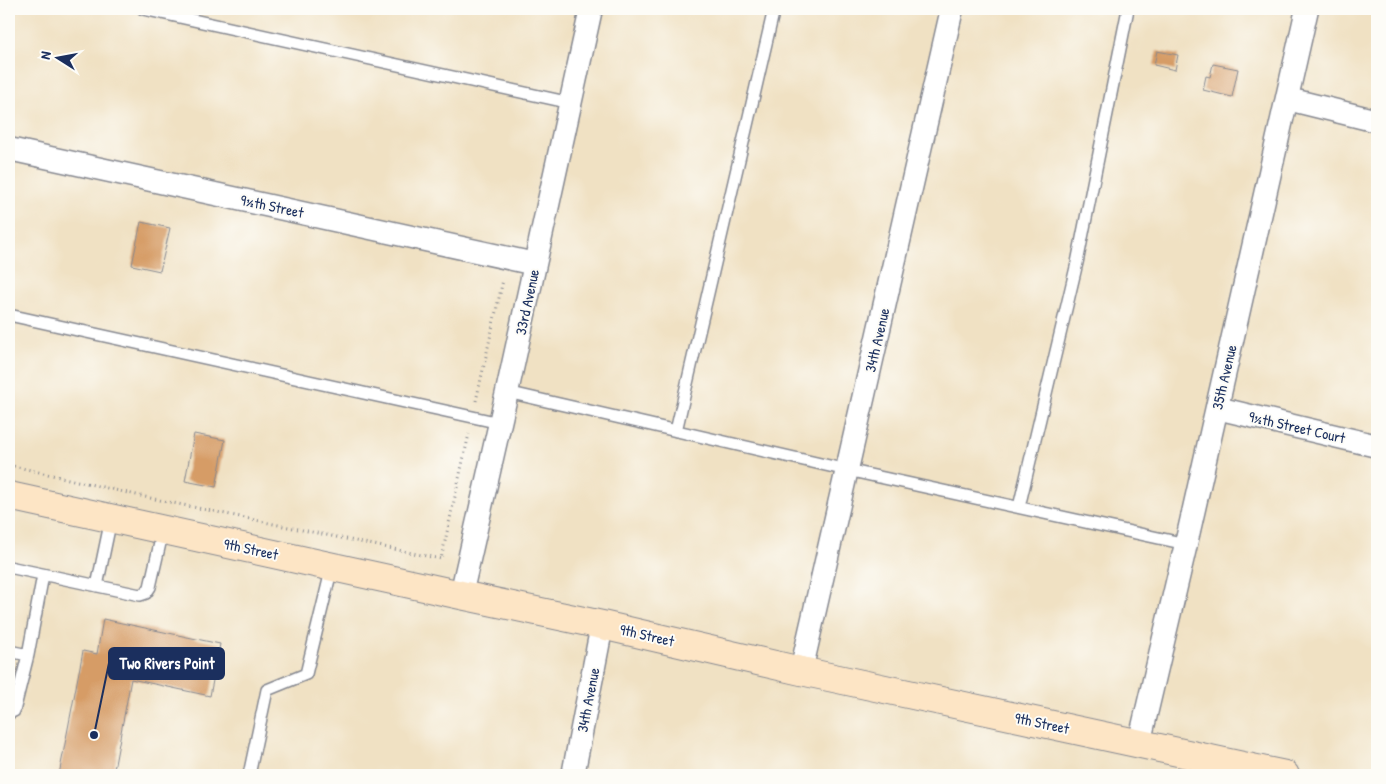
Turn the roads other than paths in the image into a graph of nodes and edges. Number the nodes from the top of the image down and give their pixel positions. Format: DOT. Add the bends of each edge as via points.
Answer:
graph roads {
  1 [pos="143,9"];
  2 [pos="591,9"];
  3 [pos="774,9"];
  4 [pos="952,9"];
  5 [pos="1128,9"];
  6 [pos="1307,9"];
  7 [pos="1288,99"];
  8 [pos="571,103"];
  9 [pos="1377,121"];
  10 [pos="9,149"];
  11 [pos="535,264"];
  12 [pos="9,315"];
  13 [pos="507,392"];
  14 [pos="1217,408"];
  15 [pos="500,423"];
  16 [pos="676,431"];
  17 [pos="1377,446"];
  18 [pos="848,470"];
  19 [pos="9,496"];
  20 [pos="1019,507"];
  21 [pos="112,518"];
  22 [pos="163,530"];
  23 [pos="1186,544"];
  24 [pos="332,567"];
  25 [pos="9,568"];
  26 [pos="43,574"];
  27 [pos="97,586"];
  28 [pos="461,595"];
  29 [pos="602,625"];
  30 [pos="9,651"];
  31 [pos="28,655"];
  32 [pos="801,671"];
  33 [pos="9,713"];
  34 [pos="1139,744"];
  35 [pos="249,775"];
  36 [pos="573,775"];
  37 [pos="1285,775"];
  1 -- 8 [label="lane"];
  2 -- 8 [label="street, 33rd Avenue"];
  3 -- 16 [label="lane"];
  4 -- 18 [label="street, 34th Avenue"];
  5 -- 20 [label="lane" via="1077,263"];
  6 -- 7 [label="street, 35th Avenue"];
  7 -- 9 [label="street"];
  7 -- 14 [label="street, 35th Avenue"];
  8 -- 11 [label="street, 33rd Avenue"];
  10 -- 11 [label="street, 9½th Street"];
  11 -- 13 [label="street, 33rd Avenue"];
  12 -- 15 [label="lane"];
  13 -- 15 [label="street, 33rd Avenue"];
  13 -- 16 [label="lane"];
  14 -- 17 [label="street, 9½th Street Court"];
  14 -- 23 [label="street, 35th Avenue"];
  15 -- 28 [label="street, 33rd Avenue"];
  16 -- 18 [label="lane"];
  18 -- 20 [label="lane"];
  18 -- 32 [label="street, 34th Avenue"];
  19 -- 21 [label="street, 9th Street"];
  20 -- 23 [label="lane"];
  21 -- 22 [label="street, 9th Street"];
  21 -- 27 [label="lane"];
  22 -- 24 [label="street, 9th Street"];
  22 -- 27 [label="lane" via="146,593"];
  23 -- 34 [label="street, 35th Avenue"];
  24 -- 28 [label="street, 9th Street"];
  24 -- 35 [label="lane" via="306,674 267,690"];
  25 -- 26 [label="lane"];
  26 -- 27 [label="lane"];
  26 -- 31 [label="lane"];
  28 -- 29 [label="street, 9th Street"];
  29 -- 32 [label="street, 9th Street"];
  29 -- 36 [label="street, 34th Avenue"];
  30 -- 31 [label="lane"];
  31 -- 33 [label="lane" via="17,703 14,711"];
  32 -- 34 [label="street, 9th Street"];
  34 -- 37 [label="street, 9th Street"];
}
